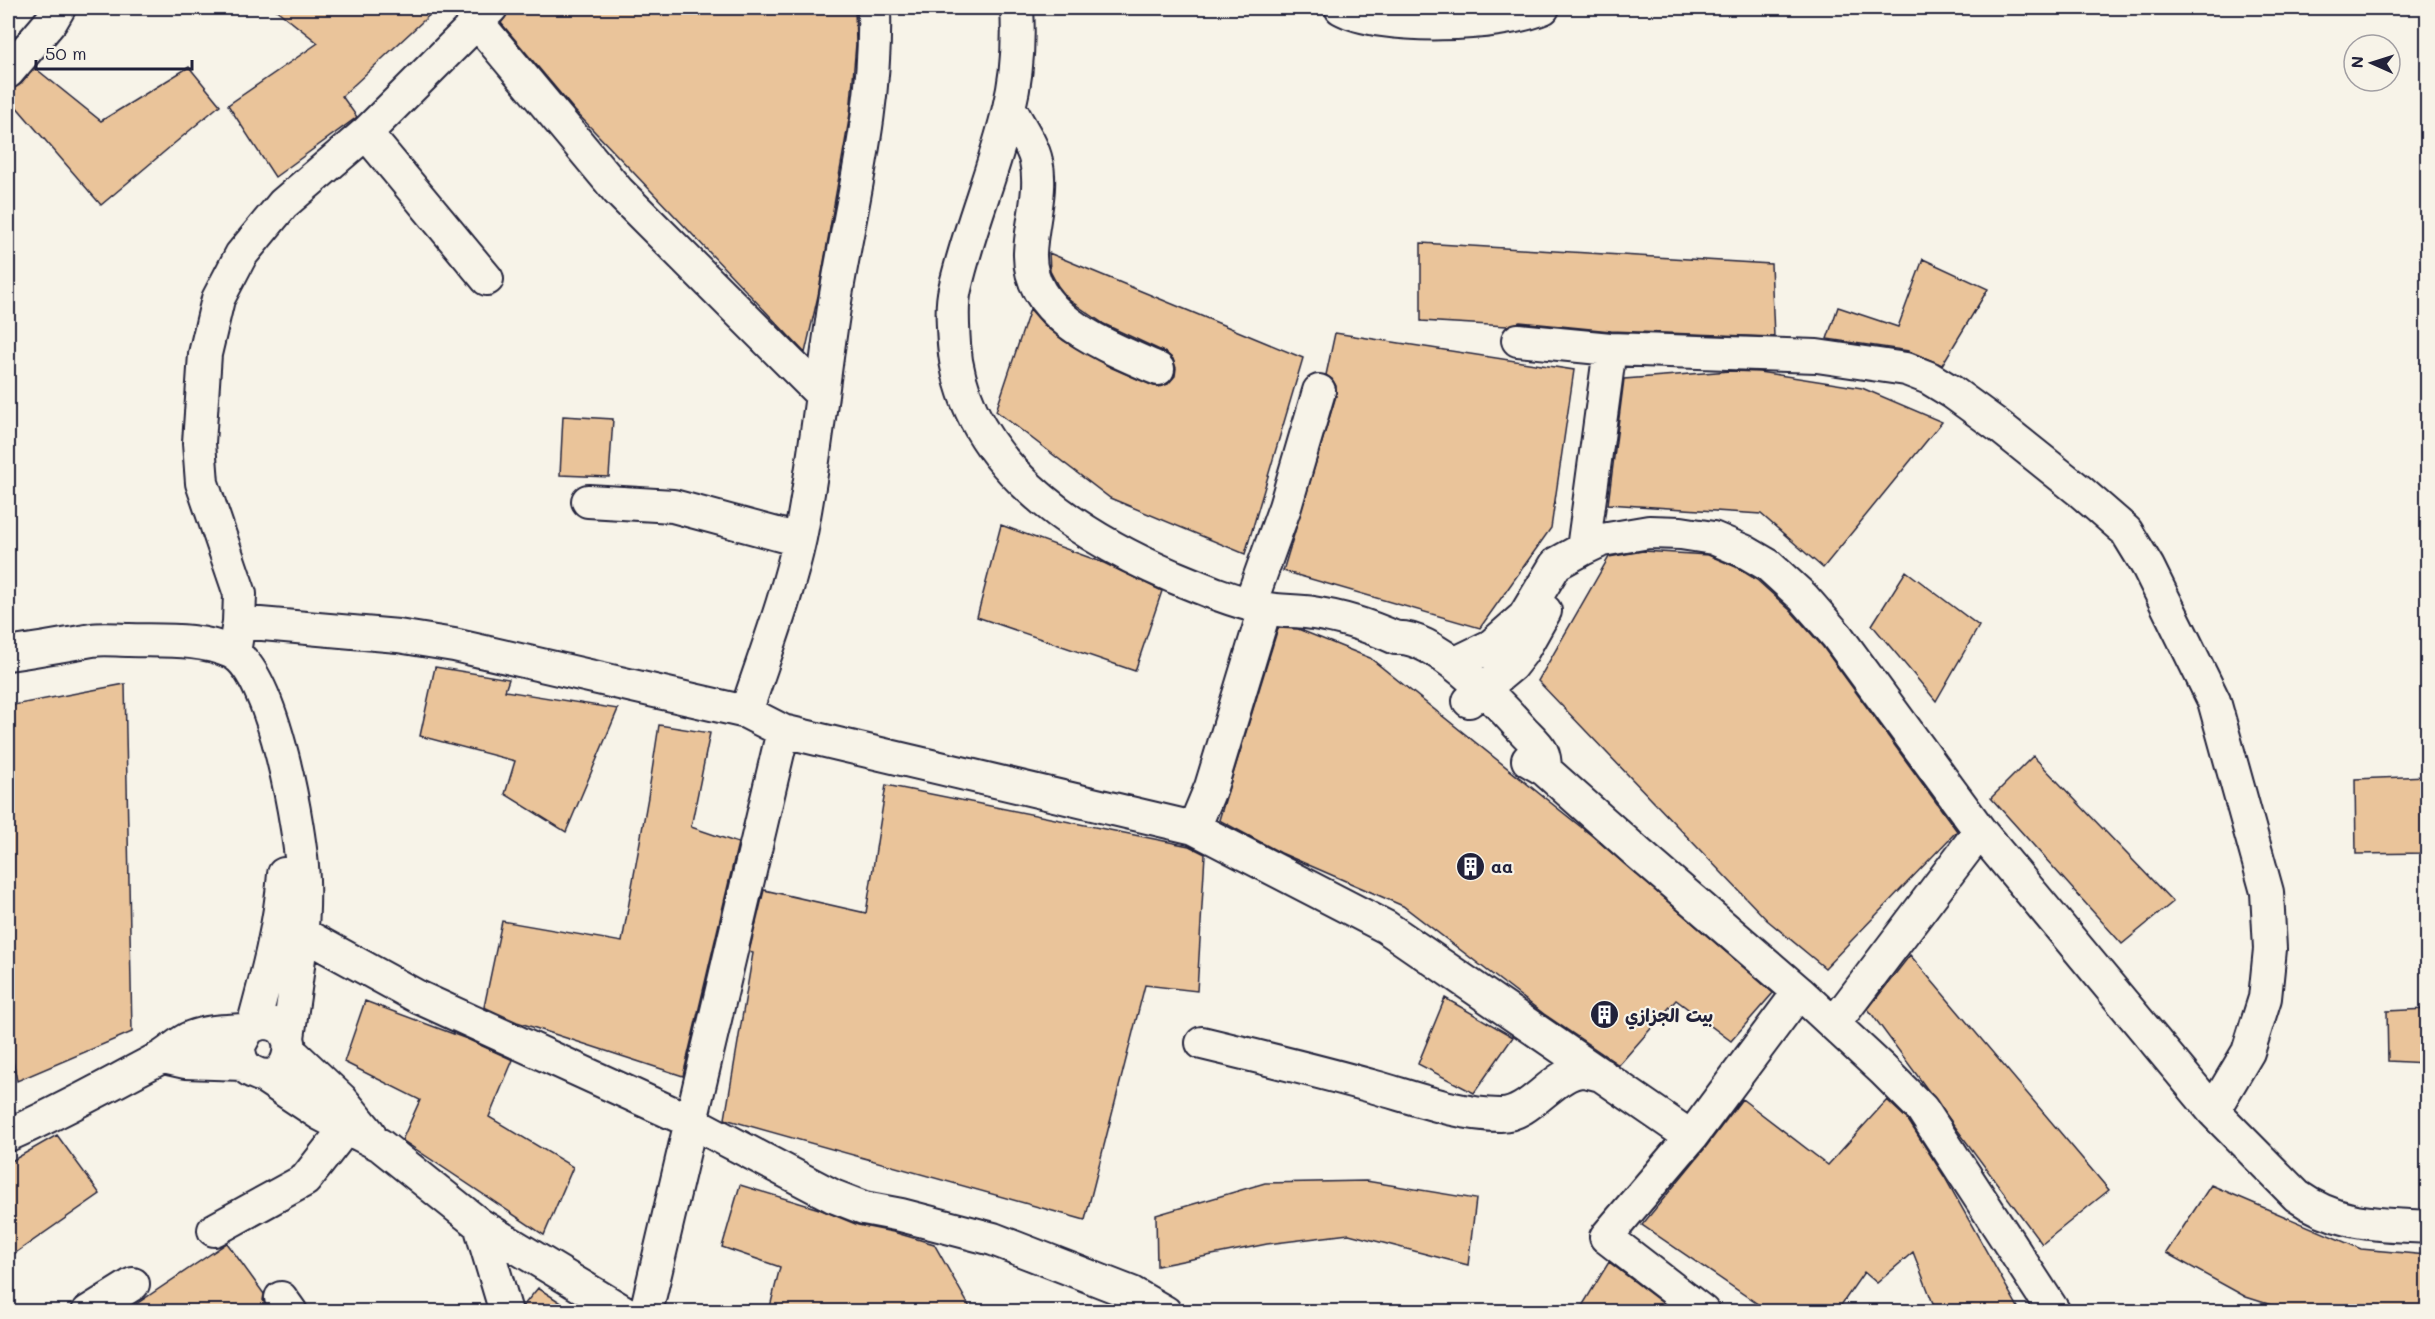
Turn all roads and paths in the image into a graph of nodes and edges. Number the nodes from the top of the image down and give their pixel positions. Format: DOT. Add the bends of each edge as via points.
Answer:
graph roads {
  1 [pos="59,8"];
  2 [pos="874,8"];
  3 [pos="1017,8"];
  4 [pos="1341,8"];
  5 [pos="1543,8"];
  6 [pos="484,15"];
  7 [pos="8,72"];
  8 [pos="1010,108"];
  9 [pos="366,133"];
  10 [pos="488,279"];
  11 [pos="1518,340"];
  12 [pos="1610,349"];
  13 [pos="1158,369"];
  14 [pos="1319,391"];
  15 [pos="821,394"];
  16 [pos="588,501"];
  17 [pos="799,540"];
  18 [pos="1574,554"];
  19 [pos="1257,607"];
  20 [pos="239,622"];
  21 [pos="1396,638"];
  22 [pos="70,645"];
  23 [pos="234,653"];
  24 [pos="8,654"];
  25 [pos="1454,664"];
  26 [pos="1476,695"];
  27 [pos="746,712"];
  28 [pos="783,731"];
  29 [pos="289,826"];
  30 [pos="1194,828"];
  31 [pos="1980,831"];
  32 [pos="301,933"];
  33 [pos="1799,992"];
  34 [pos="1834,1024"];
  35 [pos="250,1028"];
  36 [pos="1202,1043"];
  37 [pos="289,1045"];
  38 [pos="163,1057"];
  39 [pos="253,1070"];
  40 [pos="1602,1075"];
  41 [pos="2212,1111"];
  42 [pos="692,1122"];
  43 [pos="343,1126"];
  44 [pos="8,1135"];
  45 [pos="1691,1137"];
  46 [pos="380,1145"];
  47 [pos="480,1225"];
  48 [pos="2427,1227"];
  49 [pos="214,1230"];
  50 [pos="133,1284"];
  51 [pos="88,1311"];
  52 [pos="506,1311"];
  53 [pos="624,1311"];
  54 [pos="646,1311"];
  55 [pos="1165,1311"];
  56 [pos="1703,1311"];
  57 [pos="2054,1311"];
  1 -- 7 [label="street"];
  2 -- 15 [label="street" via="869,104"];
  3 -- 8 [label="street" via="1016,68"];
  4 -- 5 [label="street" via="1370,18 1462,23 1513,17"];
  6 -- 9 [label="street"];
  6 -- 15 [label="street" via="618,191"];
  8 -- 13 [label="street" via="1036,160 1037,194 1030,254 1042,295 1070,323"];
  8 -- 19 [label="street" via="955,290 955,355 974,417 991,445 1033,493 1100,542 1208,591"];
  9 -- 10 [label="street"];
  9 -- 20 [label="street" via="284,204 241,255 216,310 205,354 199,443 202,483 240,594"];
  11 -- 12 [label="street"];
  12 -- 18 [label="street"];
  12 -- 41 [label="street" via="1817,356 1906,369 1952,392 2000,427 2126,531 2214,701 2267,892 2270,950 2265,999 2248,1052"];
  14 -- 19 [label="street"];
  15 -- 17 [label="street" via="815,458"];
  16 -- 17 [label="street" via="673,506"];
  17 -- 27 [label="street" via="785,598"];
  18 -- 25 [label="street" via="1552,568 1538,597 1517,624 1491,646"];
  18 -- 26 [label="street" via="1522,652"];
  18 -- 31 [label="street" via="1602,540 1648,532 1681,533 1713,538 1768,565 1837,636"];
  19 -- 21 [label="street" via="1340,618"];
  19 -- 30 [label="street" via="1211,787"];
  20 -- 23 [label="street"];
  20 -- 27 [label="street" via="454,645"];
  21 -- 25 [label="street" via="1421,642"];
  21 -- 26 [label="street" via="1407,656"];
  22 -- 23 [label="street" via="94,639 184,642 209,644"];
  22 -- 24 [label="street"];
  22 -- 29 [label="street" via="93,654 199,660 214,665 229,677 254,717"];
  23 -- 29 [label="street" via="246,663 273,722"];
  25 -- 26 [label="street"];
  26 -- 33 [label="street" via="1525,757 1545,770"];
  27 -- 28 [label="street"];
  28 -- 30 [label="street"];
  28 -- 42 [label="street"];
  29 -- 32 [label="street" via="303,881"];
  29 -- 35 [label="street" via="273,954"];
  30 -- 40 [label="street" via="1386,927"];
  31 -- 34 [label="street"];
  31 -- 41 [label="street"];
  32 -- 37 [label="street"];
  32 -- 42 [label="street" via="418,997"];
  33 -- 34 [label="street"];
  33 -- 45 [label="street"];
  34 -- 57 [label="street" via="1922,1109"];
  35 -- 37 [label="street" via="263,1023 273,1025 282,1030"];
  35 -- 38 [label="street" via="193,1036"];
  35 -- 39 [label="street" via="239,1046 239,1056"];
  36 -- 40 [label="street" via="1417,1099 1501,1116 1523,1107 1568,1076 1584,1071"];
  37 -- 39 [label="street" via="286,1065 276,1073"];
  37 -- 46 [label="street"];
  38 -- 39 [label="street"];
  38 -- 44 [label="street"];
  39 -- 43 [label="street"];
  40 -- 45 [label="street"];
  41 -- 48 [label="street" via="2312,1206 2360,1223"];
  42 -- 54 [label="street"];
  42 -- 55 [label="street" via="833,1196 864,1208 993,1239 1132,1293"];
  43 -- 46 [label="street"];
  43 -- 49 [label="street" via="305,1180"];
  45 -- 56 [label="street" via="1606,1237"];
  46 -- 47 [label="street"];
  47 -- 52 [label="street"];
  47 -- 53 [label="street"];
  50 -- 51 [label="street"];
}
